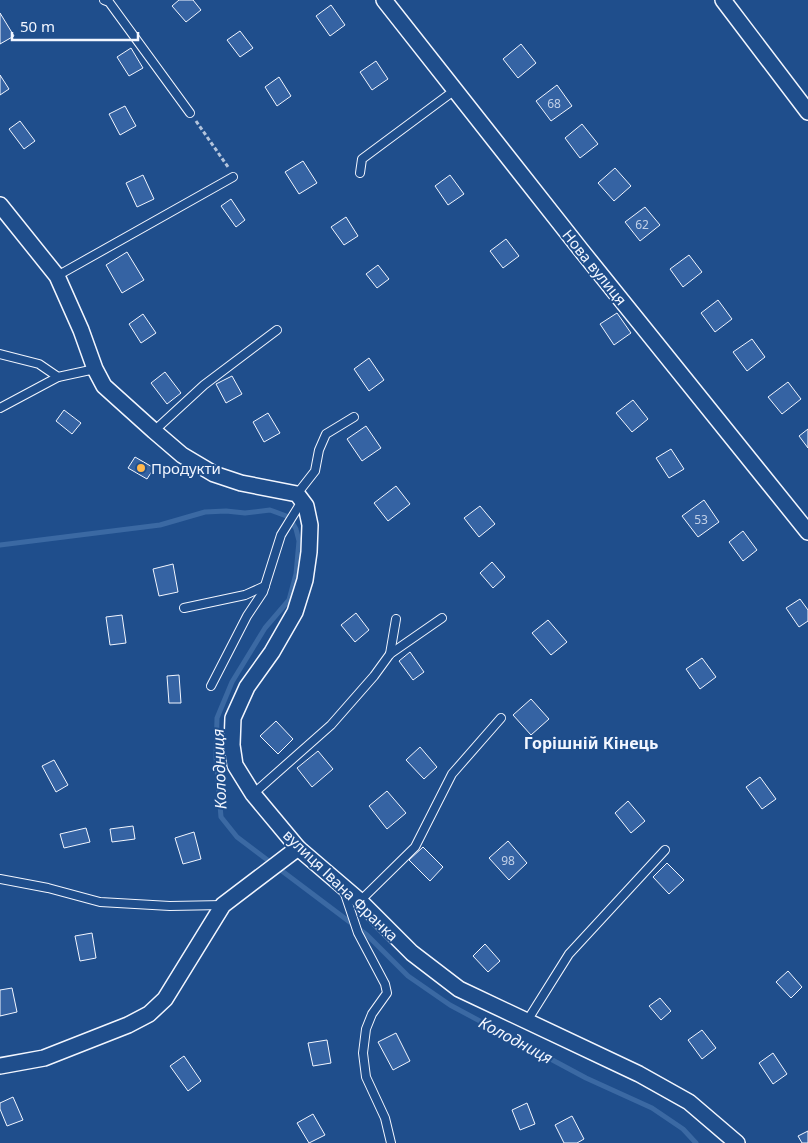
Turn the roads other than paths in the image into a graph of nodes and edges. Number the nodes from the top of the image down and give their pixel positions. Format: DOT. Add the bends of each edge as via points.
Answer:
graph roads {
  1 [pos="104,0"];
  2 [pos="384,0"];
  3 [pos="723,0"];
  4 [pos="455,90"];
  5 [pos="808,112"];
  6 [pos="190,113"];
  7 [pos="360,173"];
  8 [pos="233,177"];
  9 [pos="0,205"];
  10 [pos="57,276"];
  11 [pos="277,330"];
  12 [pos="0,354"];
  13 [pos="95,369"];
  14 [pos="58,377"];
  15 [pos="0,408"];
  16 [pos="354,417"];
  17 [pos="154,431"];
  18 [pos="298,501"];
  19 [pos="808,532"];
  20 [pos="265,586"];
  21 [pos="184,608"];
  22 [pos="442,618"];
  23 [pos="396,619"];
  24 [pos="390,654"];
  25 [pos="211,686"];
  26 [pos="501,718"];
  27 [pos="253,794"];
  28 [pos="665,850"];
  29 [pos="294,852"];
  30 [pos="0,879"];
  31 [pos="354,903"];
  32 [pos="223,905"];
  33 [pos="527,1021"];
  34 [pos="0,1066"];
  35 [pos="391,1143"];
  36 [pos="737,1143"];
  1 -- 6 [label="lane" via="109,2"];
  2 -- 4 [label="street, Нова вулиця"];
  3 -- 5 [label="street"];
  4 -- 7 [label="lane" via="362,159"];
  4 -- 19 [label="street, Нова вулиця"];
  8 -- 10 [label="lane"];
  9 -- 10 [label="street"];
  10 -- 13 [label="street"];
  11 -- 17 [label="lane" via="204,384"];
  12 -- 14 [label="lane" via="40,364"];
  13 -- 14 [label="lane"];
  13 -- 17 [label="street" via="104,386"];
  14 -- 15 [label="lane"];
  16 -- 18 [label="lane" via="326,434 315,471"];
  17 -- 18 [label="street" via="182,455 214,474"];
  18 -- 20 [label="lane" via="281,535"];
  18 -- 27 [label="street, вулиця Івана Франка" via="306,506 310,525 305,580 295,612 247,687 233,718 235,766"];
  20 -- 21 [label="lane"];
  20 -- 25 [label="lane"];
  22 -- 24 [label="lane"];
  23 -- 24 [label="lane"];
  24 -- 27 [label="lane" via="331,725"];
  26 -- 31 [label="lane" via="452,774 415,847"];
  27 -- 29 [label="street, вулиця Івана Франка"];
  28 -- 33 [label="lane" via="569,954"];
  29 -- 31 [label="street, вулиця Івана Франка" via="344,889"];
  29 -- 32 [label="street"];
  30 -- 32 [label="lane" via="100,902"];
  31 -- 33 [label="street, вулиця Івана Франка" via="459,990"];
  31 -- 35 [label="lane" via="358,933 387,993 366,1028 363,1053 366,1077 385,1118"];
  32 -- 34 [label="street" via="165,999 149,1014 44,1058"];
  33 -- 36 [label="street, вулиця Івана Франка" via="639,1074 689,1102"];
}
